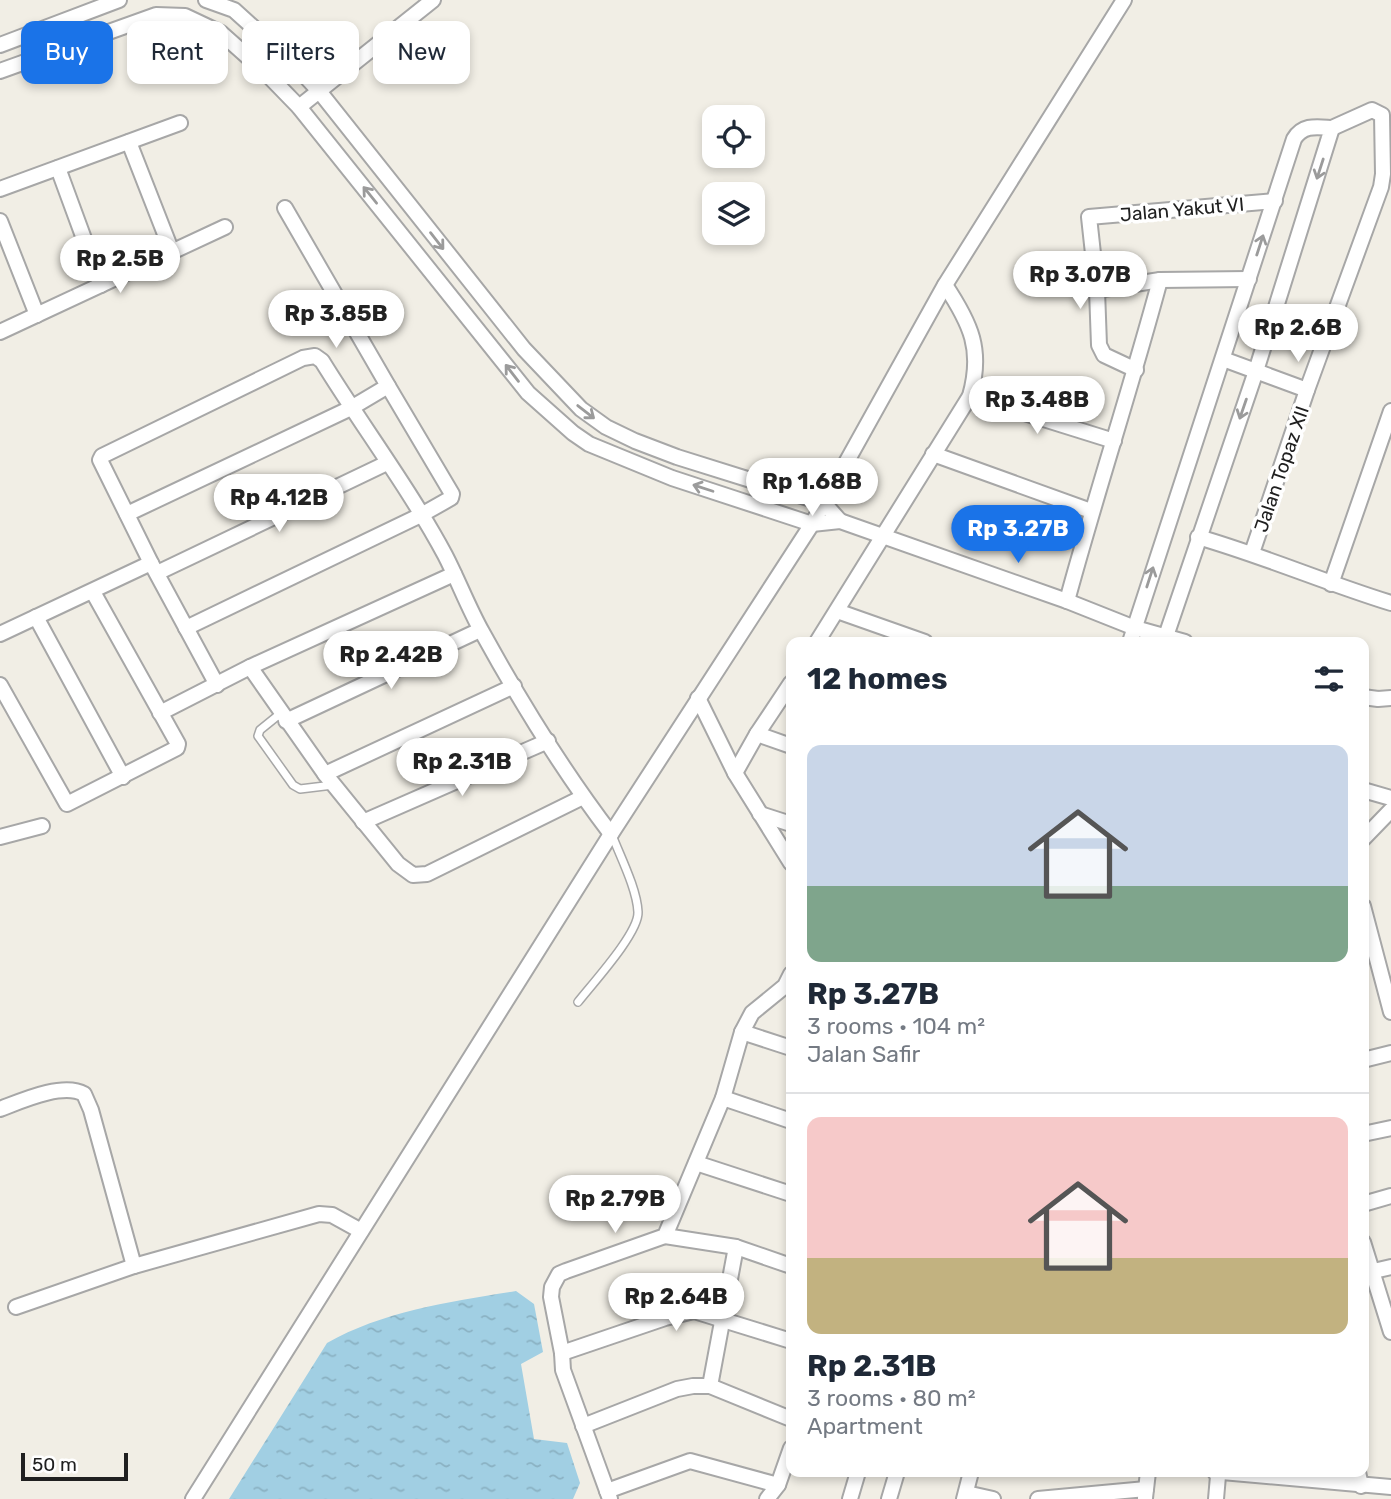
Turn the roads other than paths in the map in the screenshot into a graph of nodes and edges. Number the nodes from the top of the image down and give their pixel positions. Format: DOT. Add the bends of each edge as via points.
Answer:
graph roads {
  1 [pos="119,0"];
  2 [pos="206,0"];
  3 [pos="433,0"];
  4 [pos="1124,0"];
  5 [pos="0,45"];
  6 [pos="0,71"];
  7 [pos="319,92"];
  8 [pos="299,107"];
  9 [pos="180,123"];
  10 [pos="1332,128"];
  11 [pos="128,142"];
  12 [pos="58,169"];
  13 [pos="0,189"];
  14 [pos="1386,189"];
  15 [pos="1275,201"];
  16 [pos="285,208"];
  17 [pos="0,220"];
  18 [pos="225,227"];
  19 [pos="172,252"];
  20 [pos="1249,279"];
  21 [pos="1160,280"];
  22 [pos="101,285"];
  23 [pos="945,285"];
  24 [pos="1097,290"];
  25 [pos="37,315"];
  26 [pos="0,332"];
  27 [pos="1223,359"];
  28 [pos="1136,370"];
  29 [pos="1256,371"];
  30 [pos="388,386"];
  31 [pos="1307,390"];
  32 [pos="971,396"];
  33 [pos="351,408"];
  34 [pos="1391,411"];
  35 [pos="1114,442"];
  36 [pos="933,454"];
  37 [pos="387,463"];
  38 [pos="824,503"];
  39 [pos="1091,511"];
  40 [pos="127,514"];
  41 [pos="421,515"];
  42 [pos="840,521"];
  43 [pos="812,524"];
  44 [pos="883,535"];
  45 [pos="1198,537"];
  46 [pos="1252,553"];
  47 [pos="154,568"];
  48 [pos="454,574"];
  49 [pos="1331,584"];
  50 [pos="93,592"];
  51 [pos="1067,601"];
  52 [pos="1391,603"];
  53 [pos="837,611"];
  54 [pos="36,617"];
  55 [pos="186,628"];
  56 [pos="1135,628"];
  57 [pos="480,630"];
  58 [pos="0,634"];
  59 [pos="820,637"];
  60 [pos="911,637"];
  61 [pos="1132,637"];
  62 [pos="1160,637"];
  63 [pos="1167,637"];
  64 [pos="250,667"];
  65 [pos="0,685"];
  66 [pos="217,685"];
  67 [pos="514,686"];
  68 [pos="786,690"];
  69 [pos="698,698"];
  70 [pos="1385,698"];
  71 [pos="1391,708"];
  72 [pos="160,713"];
  73 [pos="284,717"];
  74 [pos="757,733"];
  75 [pos="548,741"];
  76 [pos="786,744"];
  77 [pos="736,773"];
  78 [pos="123,777"];
  79 [pos="329,780"];
  80 [pos="1369,792"];
  81 [pos="583,797"];
  82 [pos="1391,798"];
  83 [pos="1391,810"];
  84 [pos="760,814"];
  85 [pos="363,822"];
  86 [pos="786,822"];
  87 [pos="42,826"];
  88 [pos="1369,833"];
  89 [pos="611,834"];
  90 [pos="0,837"];
  91 [pos="786,855"];
  92 [pos="1369,945"];
  93 [pos="786,984"];
  94 [pos="578,1002"];
  95 [pos="1391,1012"];
  96 [pos="742,1032"];
  97 [pos="786,1046"];
  98 [pos="1391,1053"];
  99 [pos="1369,1058"];
  100 [pos="723,1098"];
  101 [pos="0,1109"];
  102 [pos="786,1119"];
  103 [pos="1391,1128"];
  104 [pos="1369,1133"];
  105 [pos="696,1163"];
  106 [pos="786,1192"];
  107 [pos="1391,1196"];
  108 [pos="1369,1202"];
  109 [pos="361,1231"];
  110 [pos="665,1237"];
  111 [pos="736,1247"];
  112 [pos="786,1264"];
  113 [pos="134,1266"];
  114 [pos="1391,1267"];
  115 [pos="1369,1273"];
  116 [pos="1369,1276"];
  117 [pos="16,1307"];
  118 [pos="723,1320"];
  119 [pos="1391,1332"];
  120 [pos="786,1339"];
  121 [pos="562,1353"];
  122 [pos="710,1386"];
  123 [pos="786,1417"];
  124 [pos="583,1426"];
  125 [pos="786,1462"];
  126 [pos="857,1477"];
  127 [pos="895,1477"];
  128 [pos="970,1477"];
  129 [pos="1218,1477"];
  130 [pos="1312,1477"];
  131 [pos="1359,1479"];
  132 [pos="778,1485"];
  133 [pos="1391,1487"];
  134 [pos="1145,1494"];
  135 [pos="608,1495"];
  136 [pos="965,1496"];
  137 [pos="193,1499"];
  138 [pos="767,1499"];
  139 [pos="850,1499"];
  140 [pos="888,1499"];
  141 [pos="993,1499"];
  142 [pos="1038,1499"];
  143 [pos="1216,1499"];
  1 -- 5 [label="street"];
  2 -- 7 [label="street" via="234,10"];
  3 -- 7 [label="street"];
  4 -- 23 [label="street"];
  6 -- 8 [label="street" via="156,15 185,16 234,44"];
  7 -- 8 [label="street"];
  7 -- 38 [label="street, one-way" via="524,349 581,409 635,441"];
  43 -- 8 [label="street, one-way" via="672,478 572,433 528,393"];
  9 -- 11 [label="street"];
  10 -- 14 [label="street, Jalan Topaz XII" via="1372,110 1381,115"];
  10 -- 15 [label="street" via="1298,131"];
  10 -- 29 [label="street, one-way"];
  11 -- 12 [label="street"];
  11 -- 19 [label="street"];
  12 -- 13 [label="street"];
  12 -- 22 [label="street"];
  14 -- 31 [label="street, Jalan Topaz XII"];
  20 -- 15 [label="street, one-way"];
  15 -- 24 [label="street, Jalan Yakut VI" via="1089,217"];
  16 -- 30 [label="street"];
  17 -- 25 [label="street"];
  18 -- 19 [label="street"];
  19 -- 22 [label="street"];
  20 -- 21 [label="street"];
  20 -- 27 [label="street"];
  21 -- 24 [label="street"];
  21 -- 28 [label="street"];
  22 -- 25 [label="street"];
  23 -- 32 [label="street" via="975,346 977,372"];
  23 -- 38 [label="street"];
  24 -- 28 [label="street" via="1099,345 1104,355"];
  25 -- 26 [label="street"];
  27 -- 29 [label="street"];
  56 -- 27 [label="street, one-way"];
  28 -- 35 [label="street"];
  29 -- 31 [label="street"];
  29 -- 45 [label="street, one-way"];
  30 -- 33 [label="street"];
  30 -- 41 [label="street" via="452,494"];
  31 -- 46 [label="street, Jalan Topaz XII"];
  32 -- 35 [label="street"];
  32 -- 36 [label="street"];
  33 -- 37 [label="street"];
  33 -- 40 [label="street"];
  33 -- 40 [label="street" via="322,361 314,356 303,358 102,456 100,464"];
  34 -- 49 [label="street"];
  35 -- 39 [label="street"];
  36 -- 39 [label="street"];
  36 -- 44 [label="street"];
  37 -- 41 [label="street"];
  37 -- 47 [label="street"];
  38 -- 42 [label="street"];
  38 -- 43 [label="street"];
  39 -- 51 [label="street"];
  40 -- 47 [label="street"];
  41 -- 48 [label="street"];
  41 -- 55 [label="street"];
  42 -- 43 [label="street"];
  42 -- 44 [label="street"];
  43 -- 69 [label="street"];
  44 -- 51 [label="street"];
  44 -- 53 [label="street"];
  45 -- 46 [label="street"];
  45 -- 63 [label="street"];
  46 -- 49 [label="street"];
  47 -- 50 [label="street"];
  47 -- 55 [label="street"];
  48 -- 57 [label="street"];
  48 -- 64 [label="street"];
  49 -- 52 [label="street"];
  50 -- 54 [label="street"];
  50 -- 72 [label="street"];
  51 -- 56 [label="street"];
  53 -- 59 [label="street"];
  53 -- 60 [label="street"];
  54 -- 58 [label="street"];
  54 -- 78 [label="street"];
  55 -- 66 [label="street"];
  56 -- 61 [label="street"];
  56 -- 62 [label="street"];
  57 -- 67 [label="street"];
  57 -- 73 [label="street"];
  64 -- 66 [label="street"];
  64 -- 73 [label="street"];
  65 -- 78 [label="street" via="66,803"];
  66 -- 72 [label="street"];
  67 -- 75 [label="street"];
  67 -- 79 [label="street"];
  68 -- 74 [label="street"];
  69 -- 77 [label="street"];
  69 -- 89 [label="street"];
  70 -- 71 [label="street"];
  72 -- 78 [label="street" via="178,747"];
  73 -- 79 [label="street"];
  73 -- 79 [label="lane" via="260,730 258,736 290,782 300,789"];
  74 -- 76 [label="street"];
  74 -- 77 [label="street"];
  75 -- 81 [label="street"];
  75 -- 85 [label="street"];
  77 -- 84 [label="street"];
  79 -- 85 [label="street"];
  80 -- 82 [label="street"];
  81 -- 85 [label="street" via="420,875 406,872"];
  81 -- 89 [label="street"];
  83 -- 88 [label="street"];
  84 -- 86 [label="street"];
  84 -- 91 [label="street"];
  87 -- 90 [label="street"];
  89 -- 94 [label="lane" via="632,890 637,918 625,942"];
  89 -- 109 [label="street"];
  92 -- 95 [label="street"];
  93 -- 96 [label="street" via="752,1013"];
  96 -- 97 [label="street"];
  96 -- 100 [label="street"];
  98 -- 99 [label="street"];
  100 -- 102 [label="street"];
  100 -- 105 [label="street"];
  101 -- 113 [label="street" via="66,1090 84,1094"];
  103 -- 104 [label="street"];
  105 -- 106 [label="street"];
  105 -- 110 [label="street"];
  107 -- 108 [label="street"];
  109 -- 113 [label="street" via="319,1214"];
  109 -- 137 [label="street"];
  110 -- 111 [label="street"];
  110 -- 121 [label="street" via="559,1275 551,1297"];
  111 -- 112 [label="street"];
  111 -- 118 [label="street"];
  113 -- 117 [label="street"];
  114 -- 115 [label="street"];
  116 -- 119 [label="street"];
  118 -- 120 [label="street"];
  118 -- 121 [label="street" via="684,1312"];
  118 -- 122 [label="street"];
  121 -- 124 [label="street" via="563,1370"];
  122 -- 123 [label="street"];
  122 -- 124 [label="street" via="677,1389"];
  124 -- 135 [label="street"];
  125 -- 132 [label="street"];
  126 -- 139 [label="street"];
  127 -- 140 [label="street"];
  128 -- 136 [label="street"];
  129 -- 143 [label="street"];
  130 -- 131 [label="street"];
  131 -- 133 [label="street"];
  132 -- 135 [label="street" via="690,1461"];
  132 -- 138 [label="street"];
  134 -- 142 [label="street"];
  136 -- 141 [label="street"];
}
